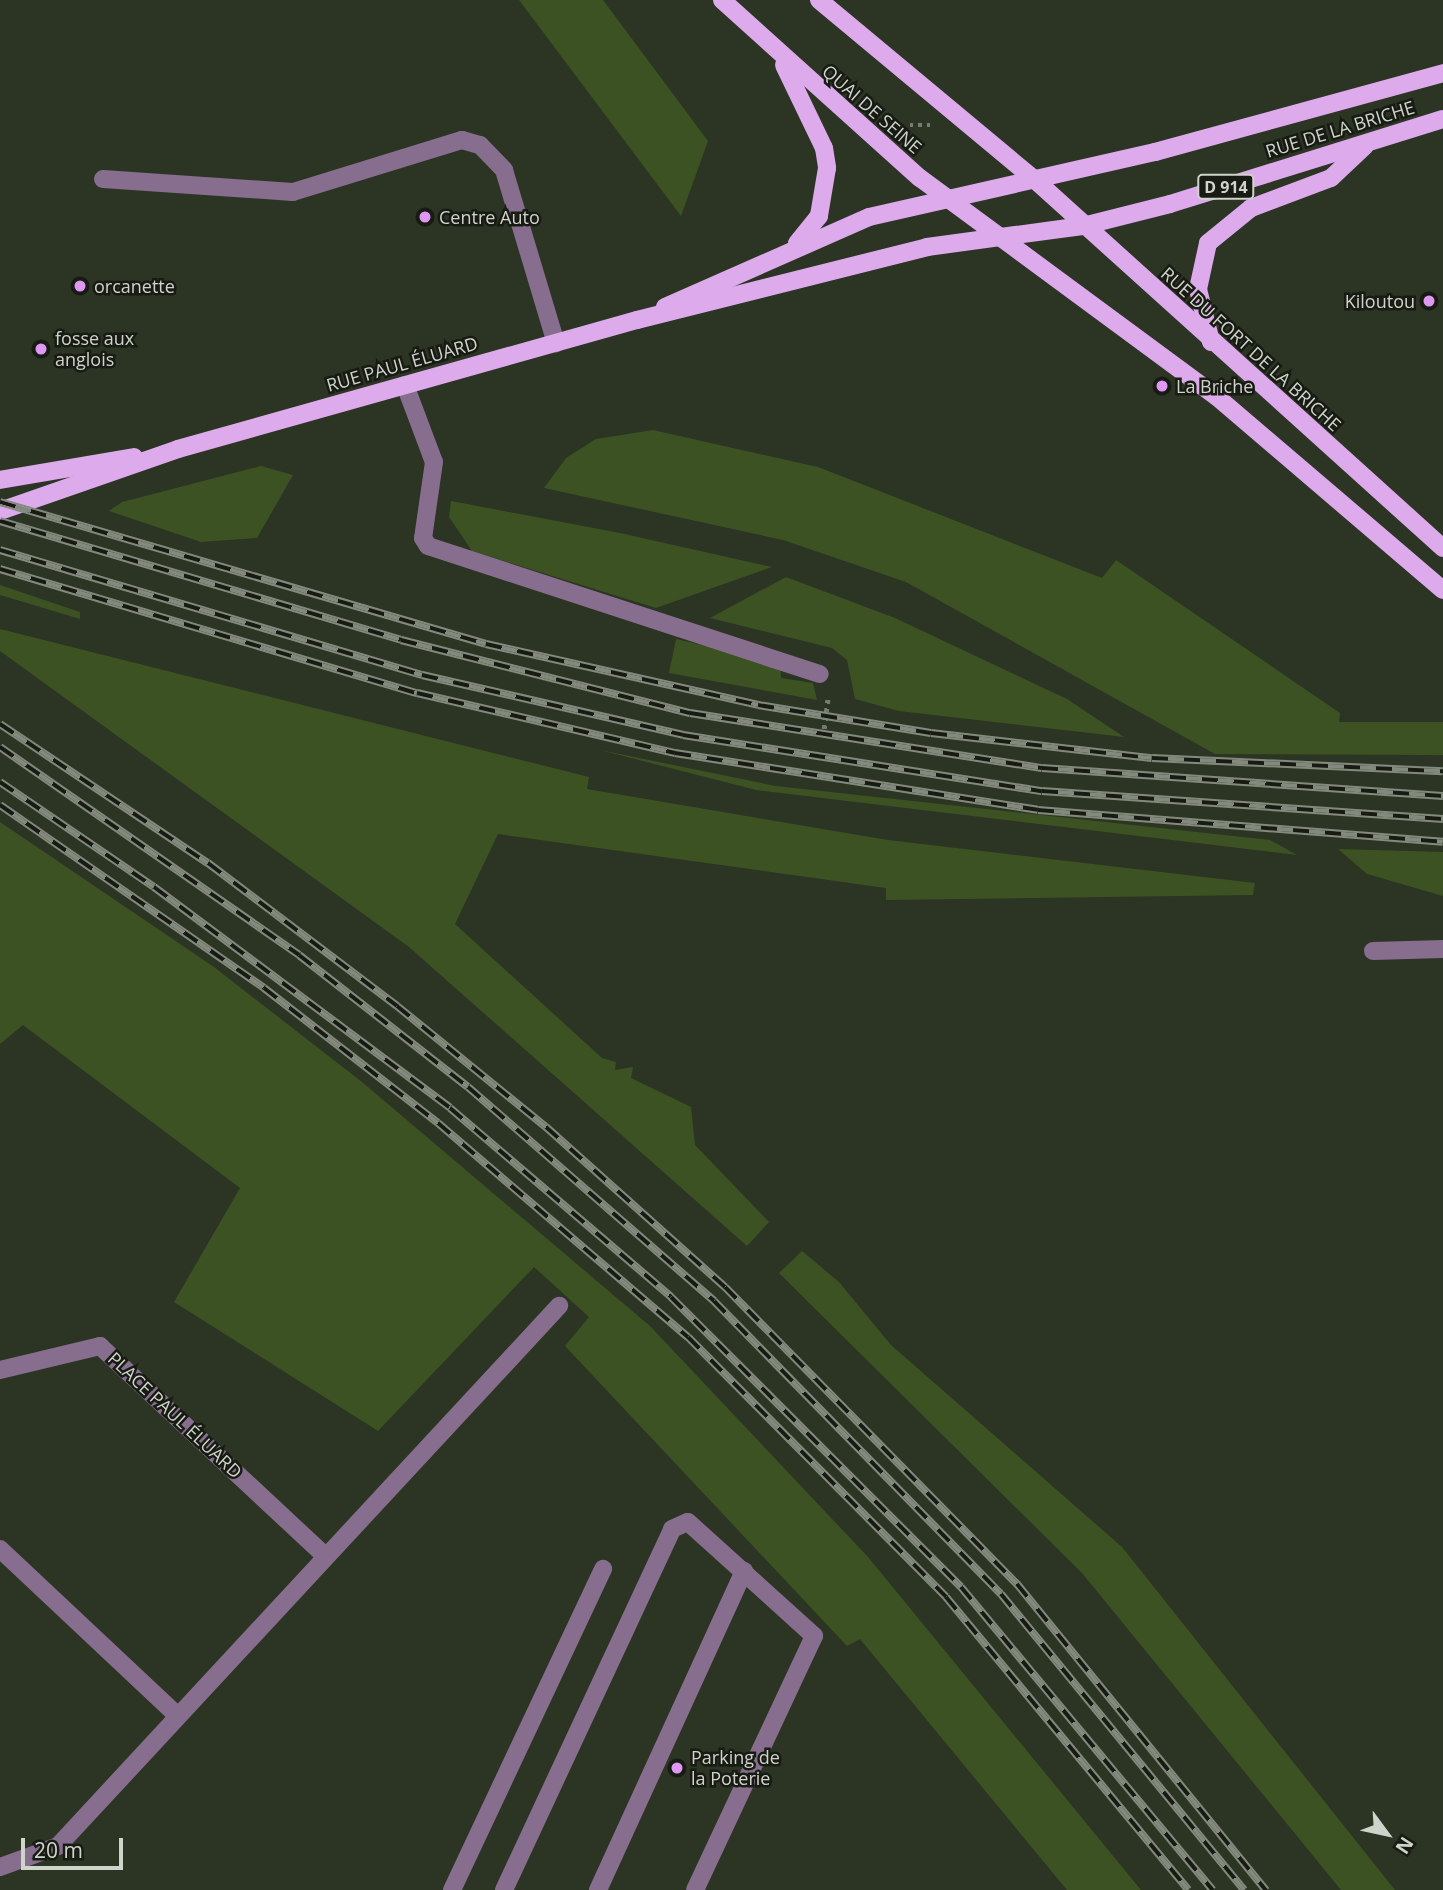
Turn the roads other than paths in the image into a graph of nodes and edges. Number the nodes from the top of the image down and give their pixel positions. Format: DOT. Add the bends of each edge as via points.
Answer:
graph roads {
  1 [pos="722,0"];
  2 [pos="819,0"];
  3 [pos="780,56"];
  4 [pos="1443,73"];
  5 [pos="1443,119"];
  6 [pos="1370,141"];
  7 [pos="103,179"];
  8 [pos="1034,179"];
  9 [pos="945,198"];
  10 [pos="1083,226"];
  11 [pos="1004,237"];
  12 [pos="795,246"];
  13 [pos="637,320"];
  14 [pos="1211,342"];
  15 [pos="556,343"];
  16 [pos="405,385"];
  17 [pos="178,449"];
  18 [pos="0,480"];
  19 [pos="0,511"];
  20 [pos="1443,548"];
  21 [pos="1443,590"];
  22 [pos="820,674"];
  23 [pos="1443,949"];
  24 [pos="1373,951"];
  25 [pos="559,1306"];
  26 [pos="0,1370"];
  27 [pos="0,1549"];
  28 [pos="324,1555"];
  29 [pos="603,1569"];
  30 [pos="744,1571"];
  31 [pos="177,1715"];
  32 [pos="0,1867"];
  33 [pos="452,1890"];
  34 [pos="504,1890"];
  35 [pos="598,1890"];
  36 [pos="695,1890"];
  1 -- 3 [label="main road, QUAI DE SEINE"];
  2 -- 8 [label="main road"];
  3 -- 9 [label="main road, QUAI DE SEINE"];
  3 -- 12 [label="main road" via="824,148 827,168 819,216"];
  4 -- 8 [label="main road, RUE DE LA BRICHE"];
  5 -- 6 [label="main road, RUE DE LA BRICHE / D 914"];
  6 -- 10 [label="main road, RUE DE LA BRICHE / D 914"];
  6 -- 14 [label="main road" via="1331,178 1251,208 1208,243 1198,289"];
  7 -- 15 [label="lane" via="293,191 463,140 480,145 505,170"];
  8 -- 9 [label="main road, RUE PAUL ÉLUARD"];
  8 -- 10 [label="main road, RUE DU FORT DE LA BRICHE"];
  9 -- 11 [label="main road, QUAI DE SEINE"];
  9 -- 12 [label="main road, RUE PAUL ÉLUARD" via="869,217"];
  10 -- 11 [label="main road, RUE DE LA BRICHE / D 914"];
  10 -- 14 [label="main road, RUE DU FORT DE LA BRICHE"];
  11 -- 13 [label="main road, RUE PAUL ÉLUARD" via="883,256"];
  11 -- 21 [label="main road" via="1256,429"];
  12 -- 13 [label="main road, RUE PAUL ÉLUARD"];
  13 -- 15 [label="main road, RUE PAUL ÉLUARD"];
  14 -- 20 [label="main road, RUE DU FORT DE LA BRICHE"];
  15 -- 16 [label="main road, RUE PAUL ÉLUARD"];
  16 -- 17 [label="main road, RUE PAUL ÉLUARD"];
  16 -- 22 [label="lane" via="433,462 423,538 428,546"];
  17 -- 18 [label="main road, RUE PAUL ÉLUARD"];
  17 -- 19 [label="main road, RUE PAUL ÉLUARD"];
  23 -- 24 [label="lane"];
  25 -- 28 [label="lane"];
  26 -- 28 [label="lane, PLACE PAUL ÉLUARD" via="100,1346"];
  27 -- 31 [label="lane"];
  28 -- 31 [label="lane"];
  29 -- 33 [label="lane"];
  30 -- 34 [label="lane" via="698,1527 688,1522 672,1530"];
  30 -- 35 [label="lane"];
  30 -- 36 [label="lane" via="814,1636"];
  31 -- 32 [label="lane" via="58,1846"];
}
